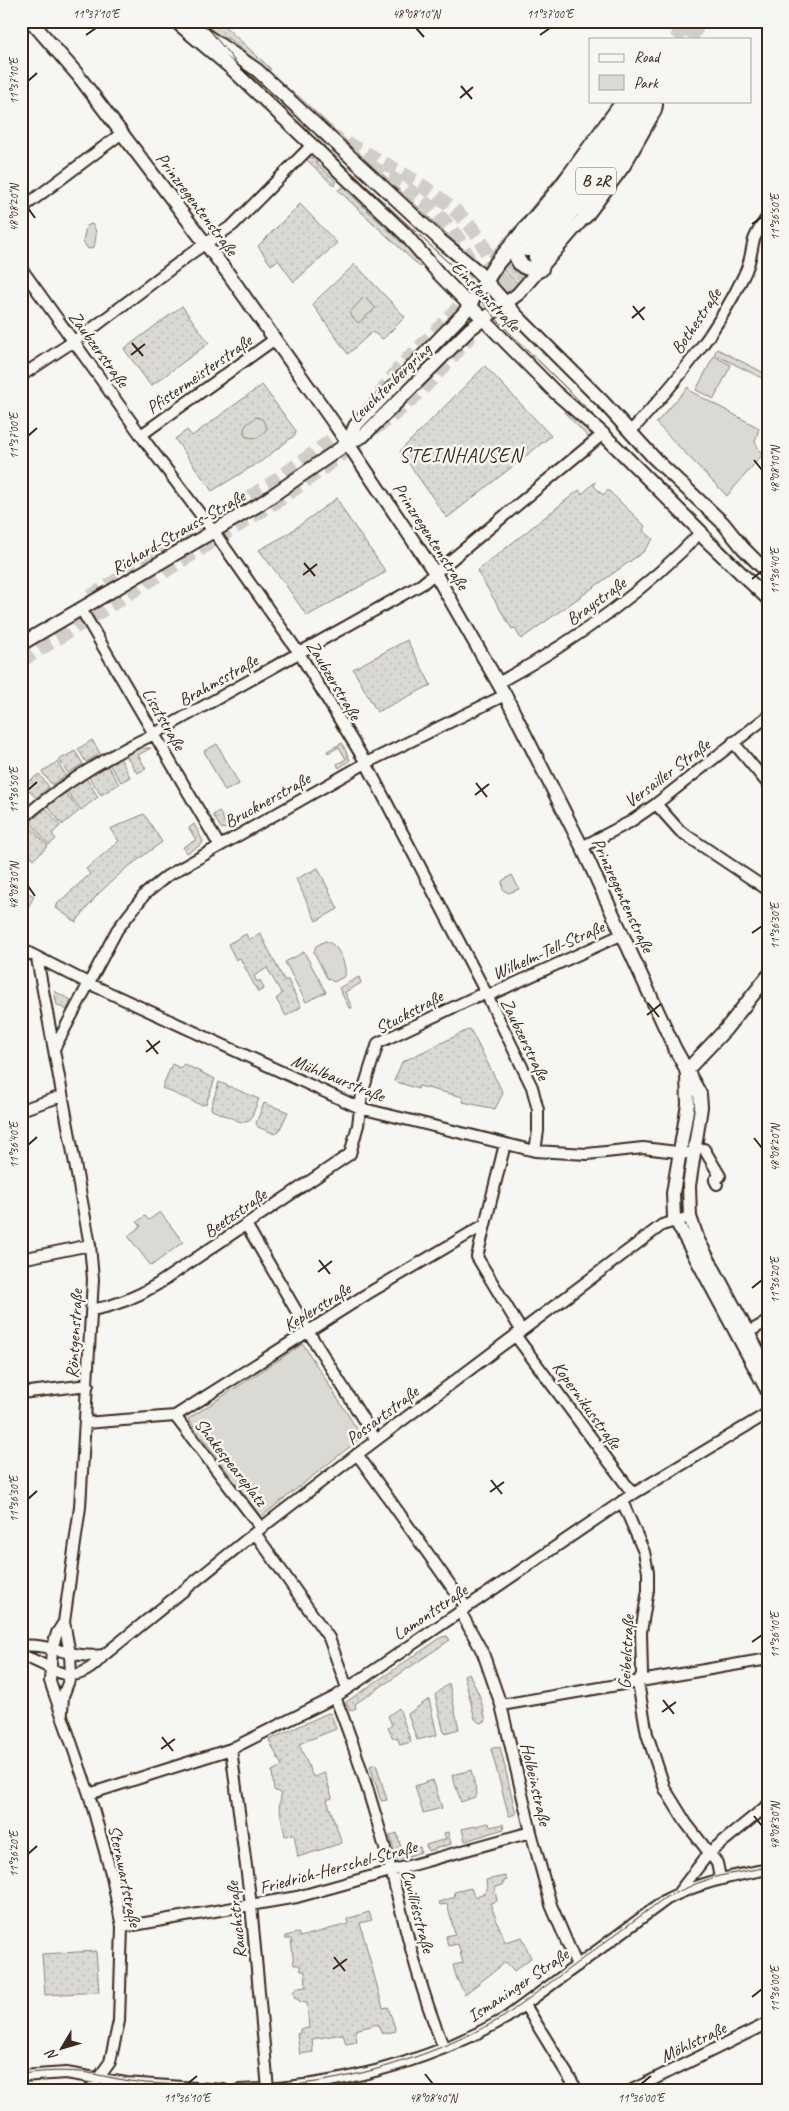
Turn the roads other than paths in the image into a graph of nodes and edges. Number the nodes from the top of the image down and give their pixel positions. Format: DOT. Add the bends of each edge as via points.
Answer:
graph roads {
  1 [pos="31,21"];
  2 [pos="175,21"];
  3 [pos="187,21"];
  4 [pos="623,102"];
  5 [pos="634,102"];
  6 [pos="648,102"];
  7 [pos="656,102"];
  8 [pos="122,133"];
  9 [pos="312,145"];
  10 [pos="21,209"];
  11 [pos="585,216"];
  12 [pos="768,216"];
  13 [pos="206,245"];
  14 [pos="529,255"];
  15 [pos="21,268"];
  16 [pos="486,280"];
  17 [pos="506,303"];
  18 [pos="470,304"];
  19 [pos="484,318"];
  20 [pos="275,339"];
  21 [pos="74,341"];
  22 [pos="21,376"];
  23 [pos="630,432"];
  24 [pos="603,434"];
  25 [pos="141,435"];
  26 [pos="348,443"];
  27 [pos="214,532"];
  28 [pos="701,532"];
  29 [pos="435,573"];
  30 [pos="768,573"];
  31 [pos="768,599"];
  32 [pos="82,609"];
  33 [pos="21,644"];
  34 [pos="299,653"];
  35 [pos="498,683"];
  36 [pos="506,695"];
  37 [pos="768,716"];
  38 [pos="154,734"];
  39 [pos="733,742"];
  40 [pos="366,763"];
  41 [pos="768,784"];
  42 [pos="656,804"];
  43 [pos="21,820"];
  44 [pos="218,845"];
  45 [pos="582,847"];
  46 [pos="768,890"];
  47 [pos="623,934"];
  48 [pos="21,949"];
  49 [pos="38,958"];
  50 [pos="768,976"];
  51 [pos="88,983"];
  52 [pos="486,994"];
  53 [pos="54,1049"];
  54 [pos="686,1071"];
  55 [pos="62,1096"];
  56 [pos="360,1108"];
  57 [pos="21,1110"];
  58 [pos="505,1144"];
  59 [pos="535,1151"];
  60 [pos="680,1152"];
  61 [pos="699,1152"];
  62 [pos="717,1184"];
  63 [pos="690,1217"];
  64 [pos="674,1220"];
  65 [pos="484,1225"];
  66 [pos="247,1226"];
  67 [pos="90,1245"];
  68 [pos="21,1259"];
  69 [pos="92,1310"];
  70 [pos="768,1321"];
  71 [pos="308,1331"];
  72 [pos="518,1332"];
  73 [pos="741,1332"];
  74 [pos="768,1370"];
  75 [pos="88,1385"];
  76 [pos="768,1392"];
  77 [pos="21,1393"];
  78 [pos="768,1413"];
  79 [pos="175,1416"];
  80 [pos="85,1423"];
  81 [pos="376,1440"];
  82 [pos="357,1454"];
  83 [pos="633,1494"];
  84 [pos="622,1501"];
  85 [pos="258,1530"];
  86 [pos="463,1609"];
  87 [pos="64,1622"];
  88 [pos="21,1646"];
  89 [pos="52,1649"];
  90 [pos="70,1654"];
  91 [pos="21,1655"];
  92 [pos="104,1655"];
  93 [pos="768,1659"];
  94 [pos="50,1669"];
  95 [pos="71,1675"];
  96 [pos="638,1683"];
  97 [pos="347,1688"];
  98 [pos="335,1697"];
  99 [pos="501,1705"];
  100 [pos="62,1712"];
  101 [pos="230,1749"];
  102 [pos="90,1794"];
  103 [pos="768,1805"];
  104 [pos="531,1832"];
  105 [pos="709,1853"];
  106 [pos="768,1869"];
  107 [pos="391,1870"];
  108 [pos="720,1878"];
  109 [pos="678,1893"];
  110 [pos="252,1906"];
  111 [pos="122,1927"];
  112 [pos="577,1966"];
  113 [pos="525,2005"];
  114 [pos="768,2023"];
  115 [pos="444,2048"];
  116 [pos="21,2076"];
  117 [pos="99,2077"];
  118 [pos="268,2089"];
  119 [pos="90,2090"];
  120 [pos="224,2090"];
  121 [pos="240,2090"];
  122 [pos="577,2090"];
  123 [pos="632,2090"];
  1 -- 8 [label="main road, Prinzregentenstraße"];
  2 -- 9 [label="main road, Einsteinstraße" via="232,69"];
  3 -- 16 [label="main road, Einsteinstraße" via="257,70"];
  4 -- 14 [label="highway" via="572,173"];
  5 -- 14 [label="highway, B 2R"];
  6 -- 14 [label="highway, B 2R" via="602,174"];
  7 -- 11 [label="highway, B 2R" via="623,165"];
  8 -- 10 [label="street"];
  8 -- 13 [label="main road, Prinzregentenstraße"];
  9 -- 13 [label="street" via="233,225"];
  9 -- 18 [label="main road, Einsteinstraße" via="404,234"];
  11 -- 14 [label="main road, Leuchtenbergring / B 2R"];
  12 -- 23 [label="street, Bothestraße" via="753,241 752,256 744,276 715,326"];
  13 -- 20 [label="main road, Prinzregentenstraße"];
  13 -- 21 [label="street"];
  14 -- 16 [label="highway" via="497,263"];
  14 -- 17 [label="main road, Leuchtenbergring / B 2R" via="518,294"];
  15 -- 21 [label="street, Zaubzerstraße"];
  16 -- 17 [label="main road, Einsteinstraße"];
  16 -- 18 [label="main road, Leuchtenbergring"];
  17 -- 19 [label="main road, Leuchtenbergring / B 2R"];
  17 -- 23 [label="main road, Einsteinstraße"];
  18 -- 19 [label="main road, Einsteinstraße"];
  18 -- 26 [label="main road, Leuchtenbergring" via="355,426"];
  19 -- 24 [label="main road, Einsteinstraße" via="564,400"];
  19 -- 26 [label="main road, Leuchtenbergring / B 2R" via="363,436"];
  20 -- 25 [label="street, Pfistermeisterstraße"];
  20 -- 26 [label="main road, Prinzregentenstraße"];
  21 -- 22 [label="street"];
  21 -- 25 [label="street, Zaubzerstraße"];
  23 -- 30 [label="main road, Einsteinstraße" via="676,480 723,522"];
  24 -- 28 [label="main road, Einsteinstraße"];
  24 -- 29 [label="street, Brahmsstraße"];
  25 -- 27 [label="street, Zaubzerstraße"];
  26 -- 27 [label="main road, Richard-Strauss-Straße"];
  26 -- 29 [label="main road, Prinzregentenstraße"];
  27 -- 32 [label="main road, Richard-Strauss-Straße"];
  27 -- 34 [label="street, Zaubzerstraße"];
  28 -- 31 [label="main road, Einsteinstraße"];
  28 -- 35 [label="street, Braystraße" via="648,583 588,629"];
  29 -- 34 [label="street, Brahmsstraße" via="422,584"];
  29 -- 35 [label="main road, Prinzregentenstraße"];
  32 -- 33 [label="main road, Richard-Strauss-Straße"];
  32 -- 38 [label="street, Lisztstraße"];
  34 -- 38 [label="street, Brahmsstraße"];
  34 -- 40 [label="street, Zaubzerstraße"];
  35 -- 36 [label="main road, Prinzregentenstraße"];
  36 -- 40 [label="street, Brucknerstraße"];
  36 -- 45 [label="main road, Prinzregentenstraße"];
  37 -- 39 [label="street, Versailler Straße"];
  38 -- 43 [label="street, Brahmsstraße" via="114,753 83,773"];
  38 -- 44 [label="street, Lisztstraße"];
  39 -- 41 [label="street"];
  39 -- 42 [label="street, Versailler Straße"];
  40 -- 44 [label="street, Brucknerstraße"];
  40 -- 52 [label="street, Zaubzerstraße"];
  42 -- 45 [label="street, Versailler Straße" via="630,822"];
  42 -- 46 [label="street" via="680,831"];
  44 -- 51 [label="street, Brucknerstraße" via="167,876 145,894 117,930"];
  45 -- 47 [label="main road, Prinzregentenstraße"];
  47 -- 52 [label="street, Wilhelm-Tell-Straße"];
  47 -- 54 [label="main road, Prinzregentenstraße"];
  48 -- 49 [label="street, Mühlbaurstraße"];
  49 -- 51 [label="street, Mühlbaurstraße"];
  49 -- 53 [label="street, Röntgenstraße"];
  50 -- 54 [label="main road" via="725,1030"];
  51 -- 53 [label="street"];
  51 -- 56 [label="street, Mühlbaurstraße"];
  52 -- 56 [label="street, Stuckstraße" via="378,1043"];
  52 -- 59 [label="street, Zaubzerstraße" via="532,1088 538,1110"];
  53 -- 55 [label="street, Röntgenstraße"];
  54 -- 60 [label="main road, Prinzregentenstraße" via="689,1098"];
  54 -- 61 [label="main road, Prinzregentenstraße" via="702,1101"];
  55 -- 57 [label="street"];
  55 -- 67 [label="street, Röntgenstraße"];
  56 -- 58 [label="street, Mühlbaurstraße"];
  56 -- 66 [label="street, Beetzstraße" via="350,1154"];
  58 -- 59 [label="street, Mühlbaurstraße"];
  58 -- 65 [label="street"];
  59 -- 60 [label="street, Mühlbaurstraße" via="586,1154 643,1148"];
  60 -- 61 [label="street, Mühlbaurstraße"];
  60 -- 64 [label="main road, Prinzregentenstraße" via="672,1193"];
  61 -- 62 [label="street" via="720,1176 715,1180"];
  61 -- 63 [label="main road, Prinzregentenstraße" via="688,1197"];
  63 -- 64 [label="street, Possartstraße"];
  63 -- 73 [label="main road, Prinzregentenstraße"];
  64 -- 72 [label="street, Possartstraße" via="662,1225"];
  64 -- 73 [label="main road, Prinzregentenstraße"];
  65 -- 71 [label="street, Keplerstraße"];
  65 -- 72 [label="street, Kopernikusstraße" via="477,1257"];
  66 -- 69 [label="street, Beetzstraße" via="143,1293 110,1307"];
  66 -- 71 [label="street"];
  67 -- 68 [label="street"];
  67 -- 69 [label="street, Röntgenstraße"];
  69 -- 75 [label="street, Röntgenstraße"];
  70 -- 73 [label="street"];
  71 -- 79 [label="street, Keplerstraße"];
  71 -- 81 [label="street"];
  72 -- 81 [label="street, Possartstraße"];
  72 -- 83 [label="street, Kopernikusstraße"];
  73 -- 74 [label="main road, Prinzregentenstraße"];
  73 -- 76 [label="main road, Prinzregentenstraße"];
  75 -- 77 [label="street"];
  75 -- 80 [label="street, Röntgenstraße"];
  78 -- 83 [label="street, Lamontstraße"];
  79 -- 80 [label="street, Keplerstraße"];
  79 -- 85 [label="street, Shakespeareplatz"];
  80 -- 87 [label="street, Röntgenstraße" via="79,1516"];
  81 -- 82 [label="street, Possartstraße"];
  82 -- 85 [label="street, Possartstraße"];
  82 -- 86 [label="street, Holbeinstraße"];
  83 -- 84 [label="street, Lamontstraße"];
  84 -- 86 [label="street, Lamontstraße"];
  84 -- 96 [label="street, Geibelstraße" via="644,1552 648,1572 642,1674"];
  85 -- 92 [label="street, Possartstraße"];
  85 -- 97 [label="street" via="329,1638"];
  86 -- 97 [label="street, Lamontstraße"];
  86 -- 99 [label="street, Holbeinstraße"];
  87 -- 89 [label="street, Röntgenstraße"];
  87 -- 90 [label="street, Röntgenstraße"];
  88 -- 89 [label="street"];
  89 -- 90 [label="street"];
  89 -- 94 [label="street, Röntgenstraße"];
  90 -- 92 [label="street" via="85,1657"];
  90 -- 95 [label="street, Röntgenstraße"];
  91 -- 94 [label="street"];
  92 -- 95 [label="street, Possartstraße" via="84,1673"];
  93 -- 96 [label="street"];
  94 -- 95 [label="street"];
  94 -- 100 [label="street, Sternwartstraße" via="50,1681"];
  95 -- 100 [label="street, Sternwartstraße"];
  96 -- 99 [label="street"];
  96 -- 105 [label="street, Geibelstraße" via="649,1741 666,1789 681,1816"];
  97 -- 98 [label="street, Lamontstraße"];
  98 -- 101 [label="street, Lamontstraße"];
  98 -- 107 [label="street, Cuvilliésstraße" via="373,1806"];
  99 -- 104 [label="street, Holbeinstraße"];
  100 -- 102 [label="street, Sternwartstraße"];
  101 -- 102 [label="street, Lamontstraße"];
  101 -- 110 [label="street, Rauchstraße"];
  102 -- 111 [label="street, Sternwartstraße"];
  103 -- 105 [label="street"];
  104 -- 107 [label="street, Friedrich-Herschel-Straße"];
  104 -- 112 [label="street, Holbeinstraße" via="551,1905"];
  105 -- 108 [label="street, Geibelstraße" via="717,1863"];
  105 -- 109 [label="street"];
  106 -- 108 [label="street, Ismaninger Straße"];
  107 -- 110 [label="street, Friedrich-Herschel-Straße" via="297,1897"];
  107 -- 115 [label="street, Cuvilliésstraße" via="413,1957"];
  108 -- 109 [label="street, Ismaninger Straße"];
  109 -- 112 [label="street, Ismaninger Straße" via="657,1905"];
  110 -- 111 [label="street, Friedrich-Herschel-Straße"];
  110 -- 118 [label="street, Rauchstraße"];
  111 -- 117 [label="street, Sternwartstraße" via="119,2021 110,2062"];
  112 -- 113 [label="street, Ismaninger Straße"];
  113 -- 115 [label="street, Ismaninger Straße" via="485,2030"];
  113 -- 122 [label="street"];
  114 -- 123 [label="street, Möhlstraße"];
  115 -- 118 [label="street, Ismaninger Straße" via="366,2073"];
  116 -- 117 [label="street" via="54,2073"];
  117 -- 119 [label="street, Sternwartstraße"];
  117 -- 120 [label="street"];
  118 -- 121 [label="street, Ismaninger Straße"];
}
